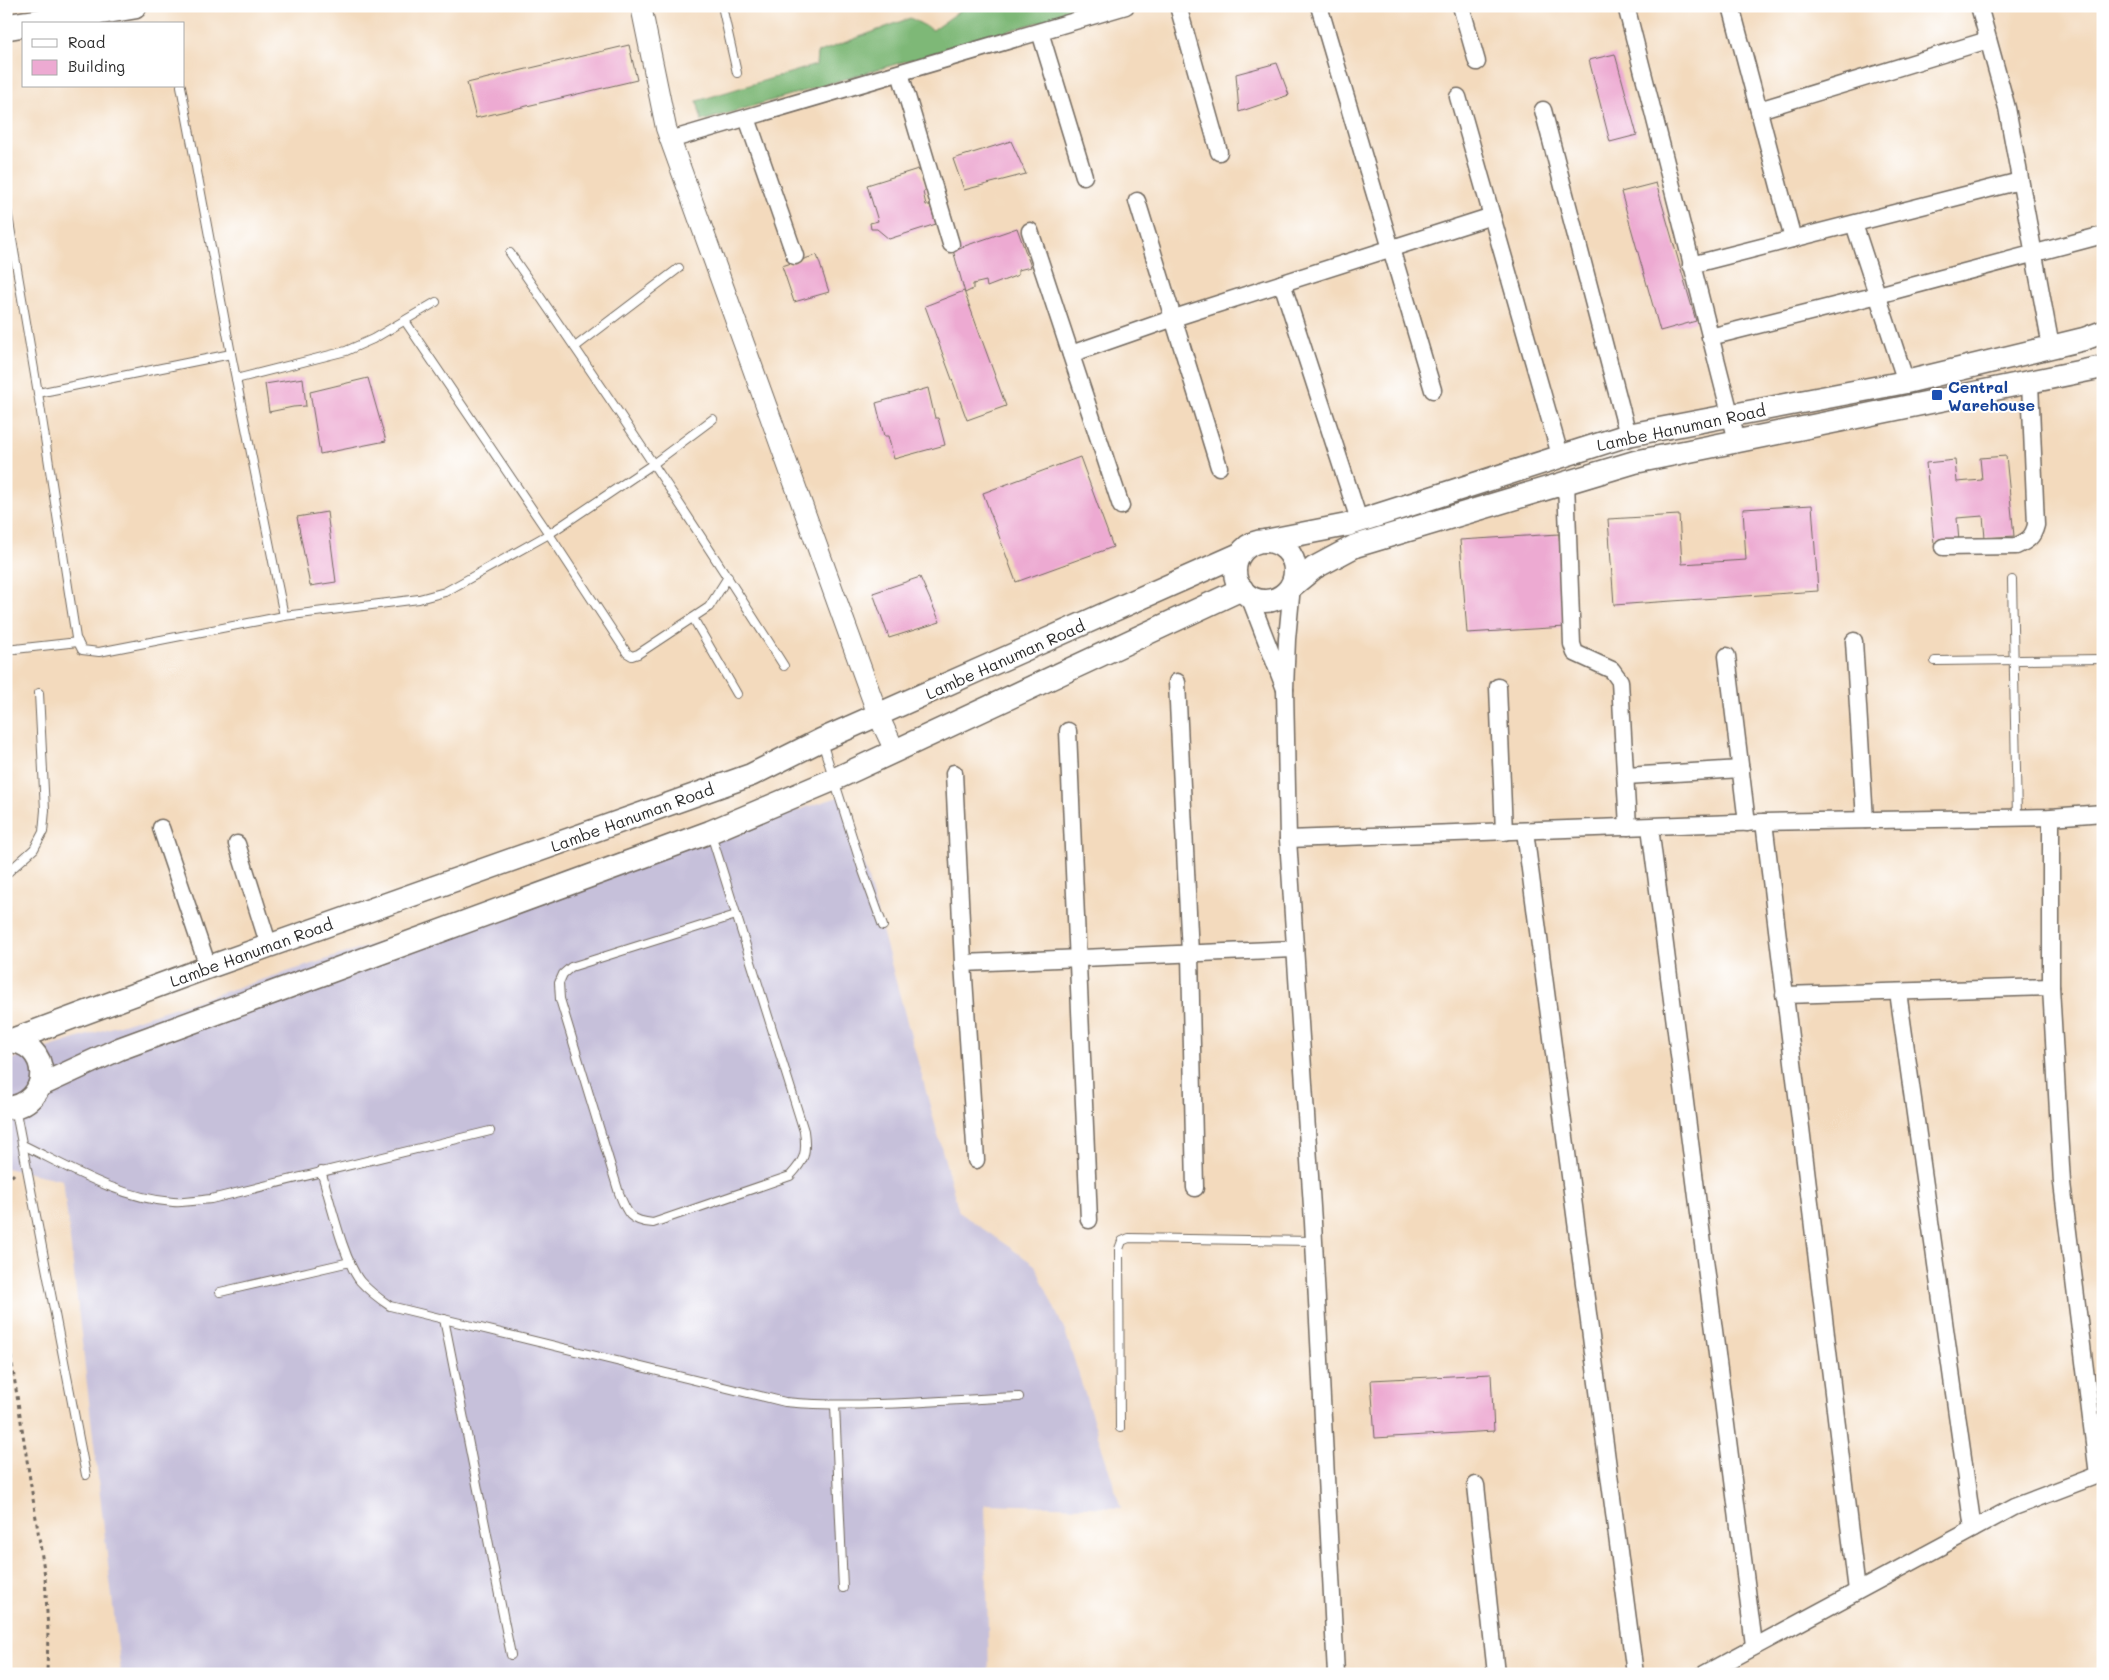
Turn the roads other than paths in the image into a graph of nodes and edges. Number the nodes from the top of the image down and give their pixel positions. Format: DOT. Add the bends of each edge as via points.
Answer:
graph roads {
  1 [pos="641,6"];
  2 [pos="722,6"];
  3 [pos="1126,6"];
  4 [pos="1178,6"];
  5 [pos="1320,6"];
  6 [pos="1461,6"];
  7 [pos="1626,6"];
  8 [pos="1731,6"];
  9 [pos="1979,6"];
  10 [pos="123,7"];
  11 [pos="37,22"];
  12 [pos="22,24"];
  13 [pos="6,27"];
  14 [pos="1040,32"];
  15 [pos="1988,40"];
  16 [pos="1477,62"];
  17 [pos="737,73"];
  18 [pos="900,73"];
  19 [pos="181,88"];
  20 [pos="1458,97"];
  21 [pos="1543,110"];
  22 [pos="1759,110"];
  23 [pos="748,118"];
  24 [pos="670,140"];
  25 [pos="1219,152"];
  26 [pos="1084,176"];
  27 [pos="2020,181"];
  28 [pos="1137,202"];
  29 [pos="6,204"];
  30 [pos="1492,216"];
  31 [pos="1854,224"];
  32 [pos="1030,231"];
  33 [pos="2103,235"];
  34 [pos="1793,239"];
  35 [pos="951,244"];
  36 [pos="1391,248"];
  37 [pos="510,253"];
  38 [pos="2034,253"];
  39 [pos="795,256"];
  40 [pos="1692,265"];
  41 [pos="679,268"];
  42 [pos="1282,283"];
  43 [pos="1878,295"];
  44 [pos="436,302"];
  45 [pos="1174,318"];
  46 [pos="405,321"];
  47 [pos="2103,332"];
  48 [pos="1710,337"];
  49 [pos="575,347"];
  50 [pos="2051,347"];
  51 [pos="231,354"];
  52 [pos="1070,354"];
  53 [pos="2103,367"];
  54 [pos="236,379"];
  55 [pos="1906,382"];
  56 [pos="2030,383"];
  57 [pos="1433,390"];
  58 [pos="38,392"];
  59 [pos="1731,414"];
  60 [pos="713,418"];
  61 [pos="1628,435"];
  62 [pos="1737,440"];
  63 [pos="1560,456"];
  64 [pos="1635,462"];
  65 [pos="653,464"];
  66 [pos="1220,467"];
  67 [pos="1566,482"];
  68 [pos="1121,506"];
  69 [pos="1359,520"];
  70 [pos="549,534"];
  71 [pos="1265,541"];
  72 [pos="1943,547"];
  73 [pos="1240,554"];
  74 [pos="728,577"];
  75 [pos="2012,580"];
  76 [pos="1292,586"];
  77 [pos="1245,592"];
  78 [pos="284,616"];
  79 [pos="693,618"];
  80 [pos="1854,641"];
  81 [pos="78,642"];
  82 [pos="6,650"];
  83 [pos="1727,656"];
  84 [pos="2103,659"];
  85 [pos="2015,660"];
  86 [pos="1935,661"];
  87 [pos="784,666"];
  88 [pos="1177,682"];
  89 [pos="1498,687"];
  90 [pos="1285,689"];
  91 [pos="39,693"];
  92 [pos="737,694"];
  93 [pos="878,716"];
  94 [pos="1068,731"];
  95 [pos="821,740"];
  96 [pos="895,751"];
  97 [pos="1741,769"];
  98 [pos="954,773"];
  99 [pos="1626,776"];
  100 [pos="835,779"];
  101 [pos="2103,813"];
  102 [pos="2017,817"];
  103 [pos="2051,817"];
  104 [pos="1865,820"];
  105 [pos="1764,822"];
  106 [pos="1747,823"];
  107 [pos="1628,827"];
  108 [pos="1650,827"];
  109 [pos="160,828"];
  110 [pos="1525,831"];
  111 [pos="710,832"];
  112 [pos="1504,832"];
  113 [pos="1288,839"];
  114 [pos="237,844"];
  115 [pos="6,874"];
  116 [pos="736,915"];
  117 [pos="883,926"];
  118 [pos="269,946"];
  119 [pos="1295,949"];
  120 [pos="1190,954"];
  121 [pos="1077,958"];
  122 [pos="963,963"];
  123 [pos="208,967"];
  124 [pos="2051,987"];
  125 [pos="1898,992"];
  126 [pos="1784,996"];
  127 [pos="8,1041"];
  128 [pos="39,1086"];
  129 [pos="11,1108"];
  130 [pos="490,1131"];
  131 [pos="22,1145"];
  132 [pos="976,1160"];
  133 [pos="321,1171"];
  134 [pos="1195,1188"];
  135 [pos="1089,1220"];
  136 [pos="1313,1242"];
  137 [pos="350,1262"];
  138 [pos="220,1292"];
  139 [pos="444,1319"];
  140 [pos="1019,1397"];
  141 [pos="835,1405"];
  142 [pos="1120,1428"];
  143 [pos="2100,1474"];
  144 [pos="86,1476"];
  145 [pos="1476,1485"];
  146 [pos="1973,1529"];
  147 [pos="843,1588"];
  148 [pos="1857,1591"];
  149 [pos="1754,1645"];
  150 [pos="511,1655"];
  151 [pos="1336,1674"];
  152 [pos="1496,1674"];
  153 [pos="1635,1674"];
  154 [pos="1704,1674"];
  1 -- 24 [label="street"];
  2 -- 17 [label="lane"];
  3 -- 14 [label="street"];
  4 -- 25 [label="street"];
  5 -- 36 [label="street"];
  6 -- 16 [label="street"];
  7 -- 40 [label="street"];
  8 -- 22 [label="street"];
  9 -- 15 [label="street"];
  10 -- 11 [label="main road"];
  12 -- 13 [label="main road"];
  14 -- 18 [label="street"];
  14 -- 26 [label="street"];
  15 -- 22 [label="street"];
  15 -- 27 [label="street" via="2007,108"];
  18 -- 23 [label="street"];
  18 -- 35 [label="street"];
  19 -- 51 [label="lane"];
  20 -- 30 [label="street"];
  21 -- 61 [label="street"];
  22 -- 34 [label="street"];
  23 -- 24 [label="street"];
  23 -- 39 [label="street"];
  24 -- 93 [label="street"];
  27 -- 31 [label="street"];
  27 -- 38 [label="street"];
  28 -- 45 [label="street"];
  29 -- 58 [label="lane"];
  30 -- 36 [label="street"];
  30 -- 63 [label="street"];
  31 -- 34 [label="street"];
  31 -- 43 [label="street"];
  32 -- 52 [label="street"];
  33 -- 38 [label="street"];
  34 -- 40 [label="street"];
  36 -- 42 [label="street"];
  36 -- 57 [label="street"];
  37 -- 49 [label="lane"];
  38 -- 43 [label="street"];
  38 -- 50 [label="street"];
  40 -- 48 [label="street"];
  41 -- 49 [label="lane"];
  42 -- 45 [label="street"];
  42 -- 69 [label="street"];
  43 -- 48 [label="street"];
  43 -- 55 [label="street"];
  44 -- 46 [label="lane"];
  45 -- 52 [label="street"];
  45 -- 66 [label="street"];
  46 -- 54 [label="lane" via="346,351"];
  46 -- 70 [label="lane"];
  47 -- 50 [label="main road, Lambe Hanuman Road"];
  48 -- 59 [label="street"];
  49 -- 65 [label="lane"];
  50 -- 55 [label="main road, Lambe Hanuman Road"];
  51 -- 54 [label="lane"];
  51 -- 58 [label="lane"];
  52 -- 68 [label="street"];
  53 -- 56 [label="main road"];
  54 -- 78 [label="lane"];
  55 -- 59 [label="main road, Lambe Hanuman Road"];
  56 -- 62 [label="main road"];
  56 -- 72 [label="street" via="2034,535 2016,546"];
  58 -- 81 [label="lane"];
  59 -- 61 [label="main road, Lambe Hanuman Road"];
  59 -- 62 [label="street"];
  60 -- 65 [label="lane"];
  61 -- 63 [label="main road, Lambe Hanuman Road"];
  61 -- 64 [label="main road"];
  62 -- 64 [label="main road"];
  63 -- 69 [label="main road, Lambe Hanuman Road"];
  64 -- 67 [label="main road"];
  65 -- 70 [label="lane"];
  65 -- 74 [label="lane"];
  67 -- 76 [label="main road" via="1355,546 1314,568"];
  67 -- 99 [label="street" via="1572,644 1575,653 1612,670 1620,681"];
  69 -- 71 [label="main road, Lambe Hanuman Road"];
  70 -- 78 [label="lane" via="433,596"];
  70 -- 79 [label="lane" via="632,656"];
  71 -- 73 [label="main road" via="1247,547"];
  71 -- 76 [label="main road" via="1275,542 1291,555 1295,565"];
  73 -- 77 [label="main road" via="1235,572"];
  73 -- 93 [label="main road, Lambe Hanuman Road"];
  74 -- 79 [label="lane" via="709,607"];
  74 -- 87 [label="lane"];
  75 -- 85 [label="lane"];
  76 -- 77 [label="main road" via="1276,599 1257,600"];
  76 -- 90 [label="street"];
  77 -- 90 [label="street"];
  77 -- 96 [label="main road"];
  78 -- 81 [label="lane" via="99,652 82,650"];
  79 -- 92 [label="lane"];
  80 -- 104 [label="street"];
  81 -- 82 [label="lane"];
  83 -- 97 [label="street"];
  84 -- 85 [label="lane"];
  85 -- 86 [label="lane"];
  85 -- 102 [label="lane"];
  88 -- 120 [label="street"];
  89 -- 112 [label="street"];
  90 -- 113 [label="street"];
  91 -- 115 [label="lane" via="45,810 43,832 34,849"];
  93 -- 95 [label="main road, Lambe Hanuman Road"];
  93 -- 96 [label="street"];
  94 -- 121 [label="street"];
  95 -- 100 [label="lane"];
  95 -- 118 [label="main road, Lambe Hanuman Road" via="751,775"];
  96 -- 100 [label="main road"];
  97 -- 99 [label="street"];
  97 -- 106 [label="street"];
  98 -- 122 [label="street"];
  99 -- 107 [label="street"];
  100 -- 111 [label="main road"];
  100 -- 117 [label="lane"];
  101 -- 103 [label="street"];
  102 -- 103 [label="street"];
  102 -- 104 [label="street"];
  103 -- 124 [label="street"];
  104 -- 105 [label="street"];
  105 -- 106 [label="street"];
  105 -- 126 [label="street"];
  106 -- 108 [label="street"];
  107 -- 108 [label="street"];
  107 -- 110 [label="street"];
  108 -- 149 [label="street"];
  109 -- 123 [label="street"];
  110 -- 112 [label="street"];
  110 -- 153 [label="street"];
  111 -- 116 [label="lane"];
  111 -- 128 [label="main road" via="119,1049"];
  112 -- 113 [label="street"];
  113 -- 119 [label="street"];
  114 -- 118 [label="street"];
  116 -- 116 [label="lane" via="804,1131 803,1162 790,1176 654,1224 638,1222 625,1210 622,1201 568,1027 559,983 571,968"];
  118 -- 123 [label="main road, Lambe Hanuman Road"];
  119 -- 120 [label="street"];
  119 -- 136 [label="street"];
  120 -- 121 [label="street"];
  120 -- 134 [label="street"];
  121 -- 122 [label="street"];
  121 -- 135 [label="street"];
  122 -- 132 [label="street"];
  123 -- 127 [label="main road, Lambe Hanuman Road"];
  124 -- 125 [label="street"];
  124 -- 143 [label="street" via="2062,1182"];
  125 -- 126 [label="street"];
  125 -- 146 [label="street"];
  126 -- 148 [label="street"];
  127 -- 128 [label="main road" via="29,1048 36,1056 42,1076"];
  128 -- 129 [label="main road" via="26,1103"];
  129 -- 131 [label="lane"];
  130 -- 133 [label="lane"];
  131 -- 133 [label="lane" via="94,1180 134,1194 173,1202 211,1198"];
  131 -- 144 [label="lane"];
  133 -- 137 [label="lane"];
  136 -- 142 [label="lane" via="1129,1238 1122,1242 1119,1249"];
  136 -- 151 [label="street"];
  137 -- 138 [label="lane"];
  137 -- 139 [label="lane" via="371,1293 390,1306"];
  139 -- 141 [label="lane" via="785,1402"];
  139 -- 150 [label="lane"];
  140 -- 141 [label="lane"];
  141 -- 147 [label="lane"];
  143 -- 146 [label="street" via="2014,1508"];
  145 -- 152 [label="street"];
  146 -- 148 [label="street"];
  148 -- 149 [label="street"];
  149 -- 154 [label="street"];
}
